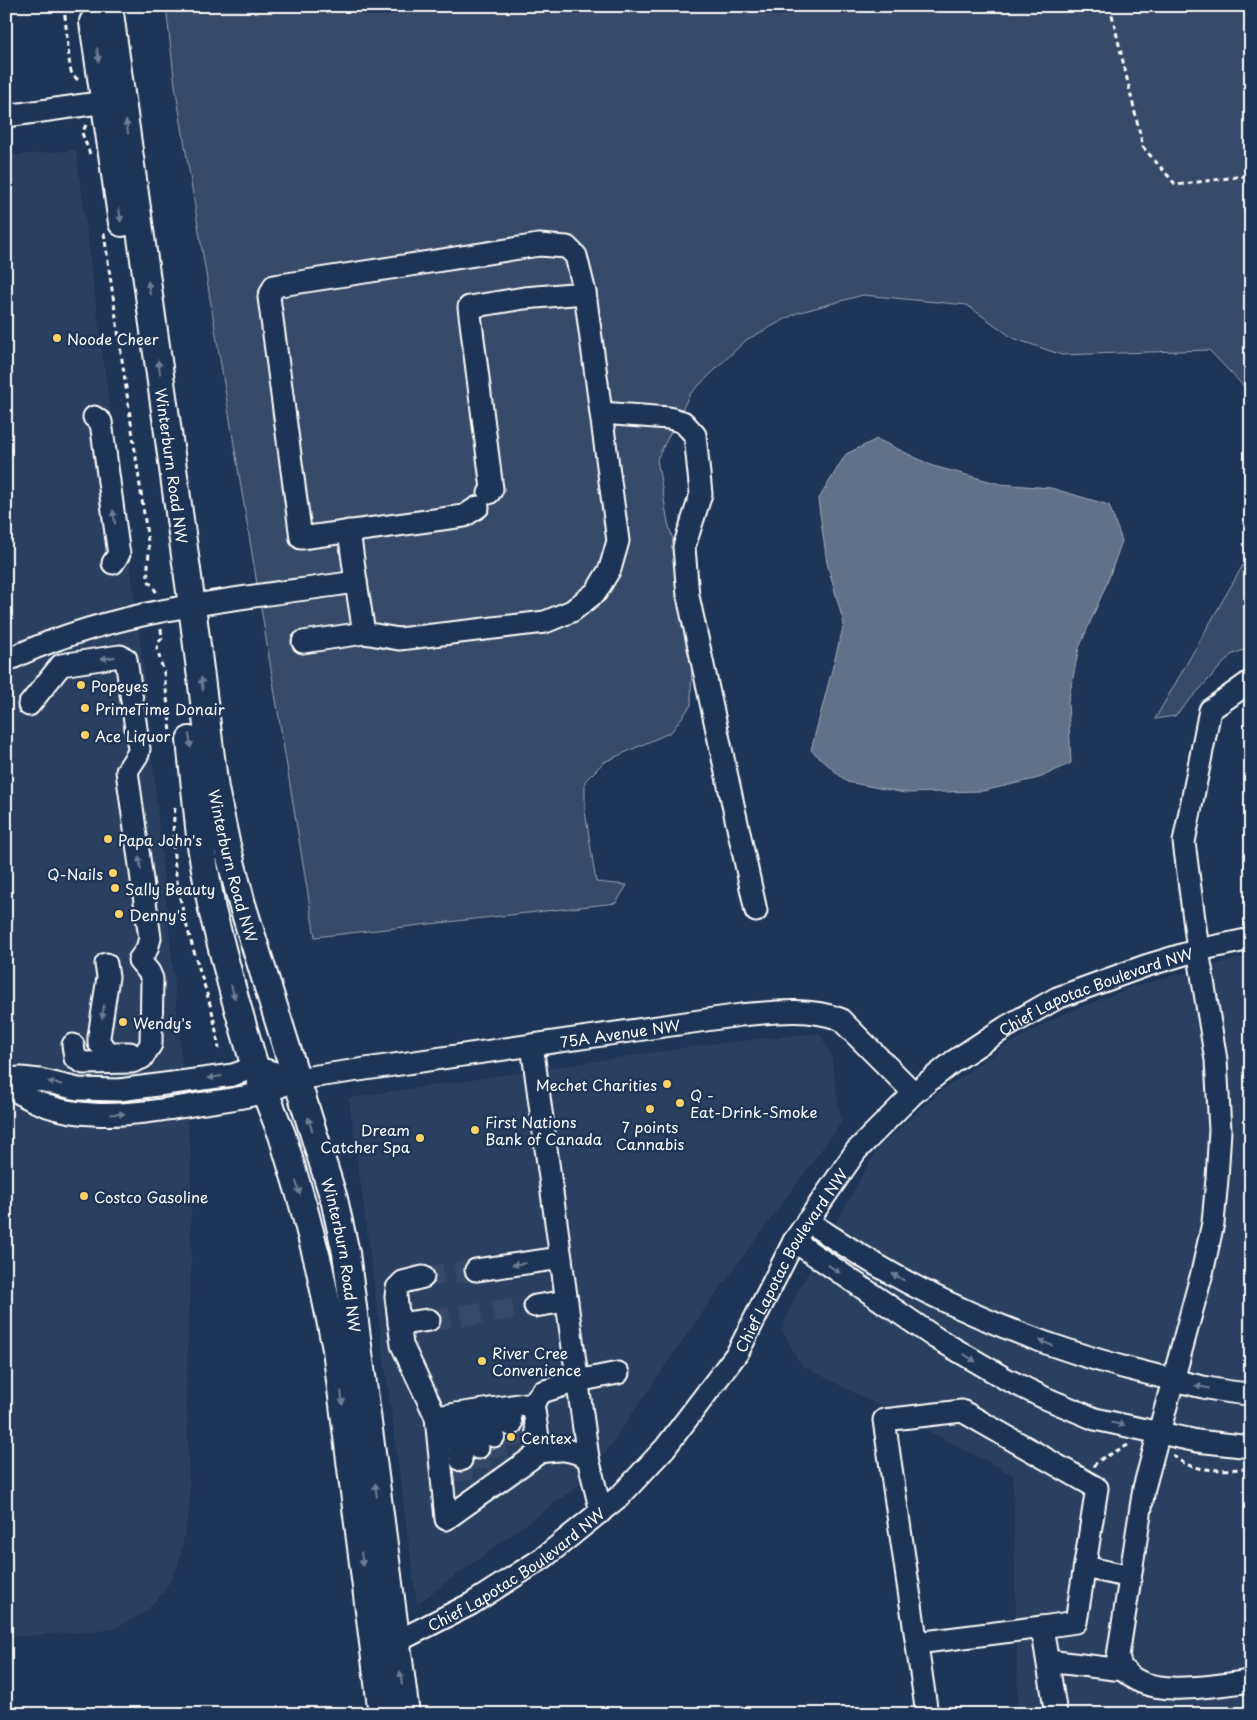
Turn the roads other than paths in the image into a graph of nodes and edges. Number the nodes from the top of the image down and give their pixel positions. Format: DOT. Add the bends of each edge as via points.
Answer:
graph roads {
  1 [pos="91,6"];
  2 [pos="109,6"];
  3 [pos="113,101"];
  4 [pos="6,116"];
  5 [pos="585,293"];
  6 [pos="601,412"];
  7 [pos="94,418"];
  8 [pos="349,531"];
  9 [pos="113,564"];
  10 [pos="356,582"];
  11 [pos="174,604"];
  12 [pos="364,633"];
  13 [pos="303,642"];
  14 [pos="6,661"];
  15 [pos="1251,681"];
  16 [pos="29,705"];
  17 [pos="201,846"];
  18 [pos="756,911"];
  19 [pos="1251,939"];
  20 [pos="1198,950"];
  21 [pos="106,964"];
  22 [pos="152,993"];
  23 [pos="74,1044"];
  24 [pos="532,1045"];
  25 [pos="254,1067"];
  26 [pos="296,1079"];
  27 [pos="6,1081"];
  28 [pos="265,1092"];
  29 [pos="914,1093"];
  30 [pos="807,1221"];
  31 [pos="794,1242"];
  32 [pos="561,1258"];
  33 [pos="476,1270"];
  34 [pos="423,1277"];
  35 [pos="567,1301"];
  36 [pos="535,1306"];
  37 [pos="429,1320"];
  38 [pos="399,1324"];
  39 [pos="618,1373"];
  40 [pos="1173,1380"];
  41 [pos="577,1381"];
  42 [pos="1251,1394"];
  43 [pos="533,1403"];
  44 [pos="479,1425"];
  45 [pos="1158,1432"];
  46 [pos="1251,1447"];
  47 [pos="540,1452"];
  48 [pos="588,1458"];
  49 [pos="601,1512"];
  50 [pos="1085,1567"];
  51 [pos="1130,1577"];
  52 [pos="1042,1627"];
  53 [pos="917,1642"];
  54 [pos="385,1644"];
  55 [pos="1048,1661"];
  56 [pos="1124,1670"];
  57 [pos="1251,1681"];
  58 [pos="382,1714"];
  59 [pos="406,1714"];
  60 [pos="927,1714"];
  61 [pos="1056,1714"];
  1 -- 3 [label="main road, Winterburn Road NW, one-way"];
  2 -- 3 [label="main road, Winterburn Road NW"];
  3 -- 4 [label="street"];
  3 -- 11 [label="main road, Winterburn Road NW"];
  5 -- 6 [label="street"];
  5 -- 8 [label="street" via="524,298 468,308 492,489 484,500 464,516"];
  5 -- 8 [label="street" via="576,256 567,247 539,245 274,286 268,297 301,538"];
  6 -- 12 [label="street" via="618,541 610,569 596,592 572,611 545,622 399,640"];
  6 -- 18 [label="street" via="669,418 683,422 695,436 701,494 684,548 688,596"];
  9 -- 7 [label="street, one-way" via="119,554 116,529 101,422"];
  8 -- 10 [label="street"];
  10 -- 11 [label="street"];
  10 -- 12 [label="street"];
  11 -- 14 [label="street" via="45,644"];
  11 -- 17 [label="main road, Winterburn Road NW, one-way"];
  26 -- 11 [label="main road, Winterburn Road NW, one-way" via="226,842"];
  12 -- 13 [label="street"];
  15 -- 20 [label="street" via="1210,710 1204,739 1184,842"];
  22 -- 16 [label="street, one-way" via="152,979 138,960 147,949 150,938 127,771 138,754 139,746 126,659 120,656 61,665"];
  17 -- 25 [label="main road, Winterburn Road NW, one-way" via="212,910"];
  17 -- 26 [label="main road" via="222,896 262,1026 276,1059"];
  19 -- 20 [label="street, Chief Lapotac Boulevard NW"];
  20 -- 29 [label="street, Chief Lapotac Boulevard NW" via="1058,998 954,1061"];
  20 -- 40 [label="street" via="1216,1060 1220,1137 1213,1224"];
  21 -- 22 [label="street, one-way" via="108,977 99,1037 106,1050 114,1054 129,1053 142,1045 145,1005"];
  22 -- 23 [label="street" via="151,1044 142,1058 132,1062 84,1064 75,1058"];
  24 -- 26 [label="street, 75A Avenue NW"];
  24 -- 29 [label="street, 75A Avenue NW" via="741,1015 796,1010 828,1014 840,1018"];
  24 -- 32 [label="street"];
  25 -- 26 [label="street"];
  25 -- 27 [label="street, one-way" via="233,1075 119,1090 78,1089 21,1078"];
  25 -- 28 [label="main road, Winterburn Road NW"];
  26 -- 28 [label="street"];
  54 -- 26 [label="main road, Winterburn Road NW, one-way" via="346,1253 334,1199"];
  27 -- 28 [label="street, one-way" via="16,1092 32,1101 73,1112 98,1114 162,1110"];
  28 -- 54 [label="main road, Winterburn Road NW, one-way" via="282,1135 318,1266 336,1349"];
  29 -- 30 [label="street, Chief Lapotac Boulevard NW" via="856,1151"];
  30 -- 31 [label="street, Chief Lapotac Boulevard NW"];
  40 -- 30 [label="street, one-way" via="1112,1366 1055,1347 976,1314 920,1289"];
  31 -- 45 [label="street, one-way" via="936,1338 1006,1379 1095,1419"];
  31 -- 49 [label="street, Chief Lapotac Boulevard NW" via="738,1352 665,1448 622,1495"];
  32 -- 33 [label="street, one-way"];
  32 -- 35 [label="street"];
  34 -- 38 [label="street" via="403,1282 397,1288"];
  35 -- 36 [label="street"];
  35 -- 41 [label="street"];
  37 -- 38 [label="street"];
  38 -- 44 [label="street" via="402,1345 415,1373"];
  39 -- 41 [label="street"];
  42 -- 40 [label="street, one-way" via="1200,1388"];
  40 -- 45 [label="street"];
  41 -- 43 [label="street" via="542,1392"];
  41 -- 48 [label="street"];
  43 -- 44 [label="street"];
  43 -- 47 [label="street"];
  44 -- 47 [label="street" via="446,1520 491,1483"];
  45 -- 46 [label="street" via="1197,1441"];
  45 -- 51 [label="street" via="1144,1488"];
  47 -- 48 [label="street" via="561,1449"];
  48 -- 49 [label="street"];
  49 -- 54 [label="street, Chief Lapotac Boulevard NW" via="542,1558 471,1604"];
  50 -- 51 [label="street"];
  50 -- 52 [label="street" via="1076,1622"];
  50 -- 53 [label="street" via="1097,1488 962,1411 884,1420"];
  51 -- 56 [label="street" via="1118,1656"];
  52 -- 53 [label="street"];
  52 -- 55 [label="street"];
  53 -- 60 [label="street"];
  54 -- 58 [label="main road, Winterburn Road NW"];
  59 -- 54 [label="main road, Winterburn Road NW, one-way"];
  55 -- 56 [label="street"];
  55 -- 61 [label="street"];
  56 -- 57 [label="street" via="1138,1682 1190,1689"];
}
